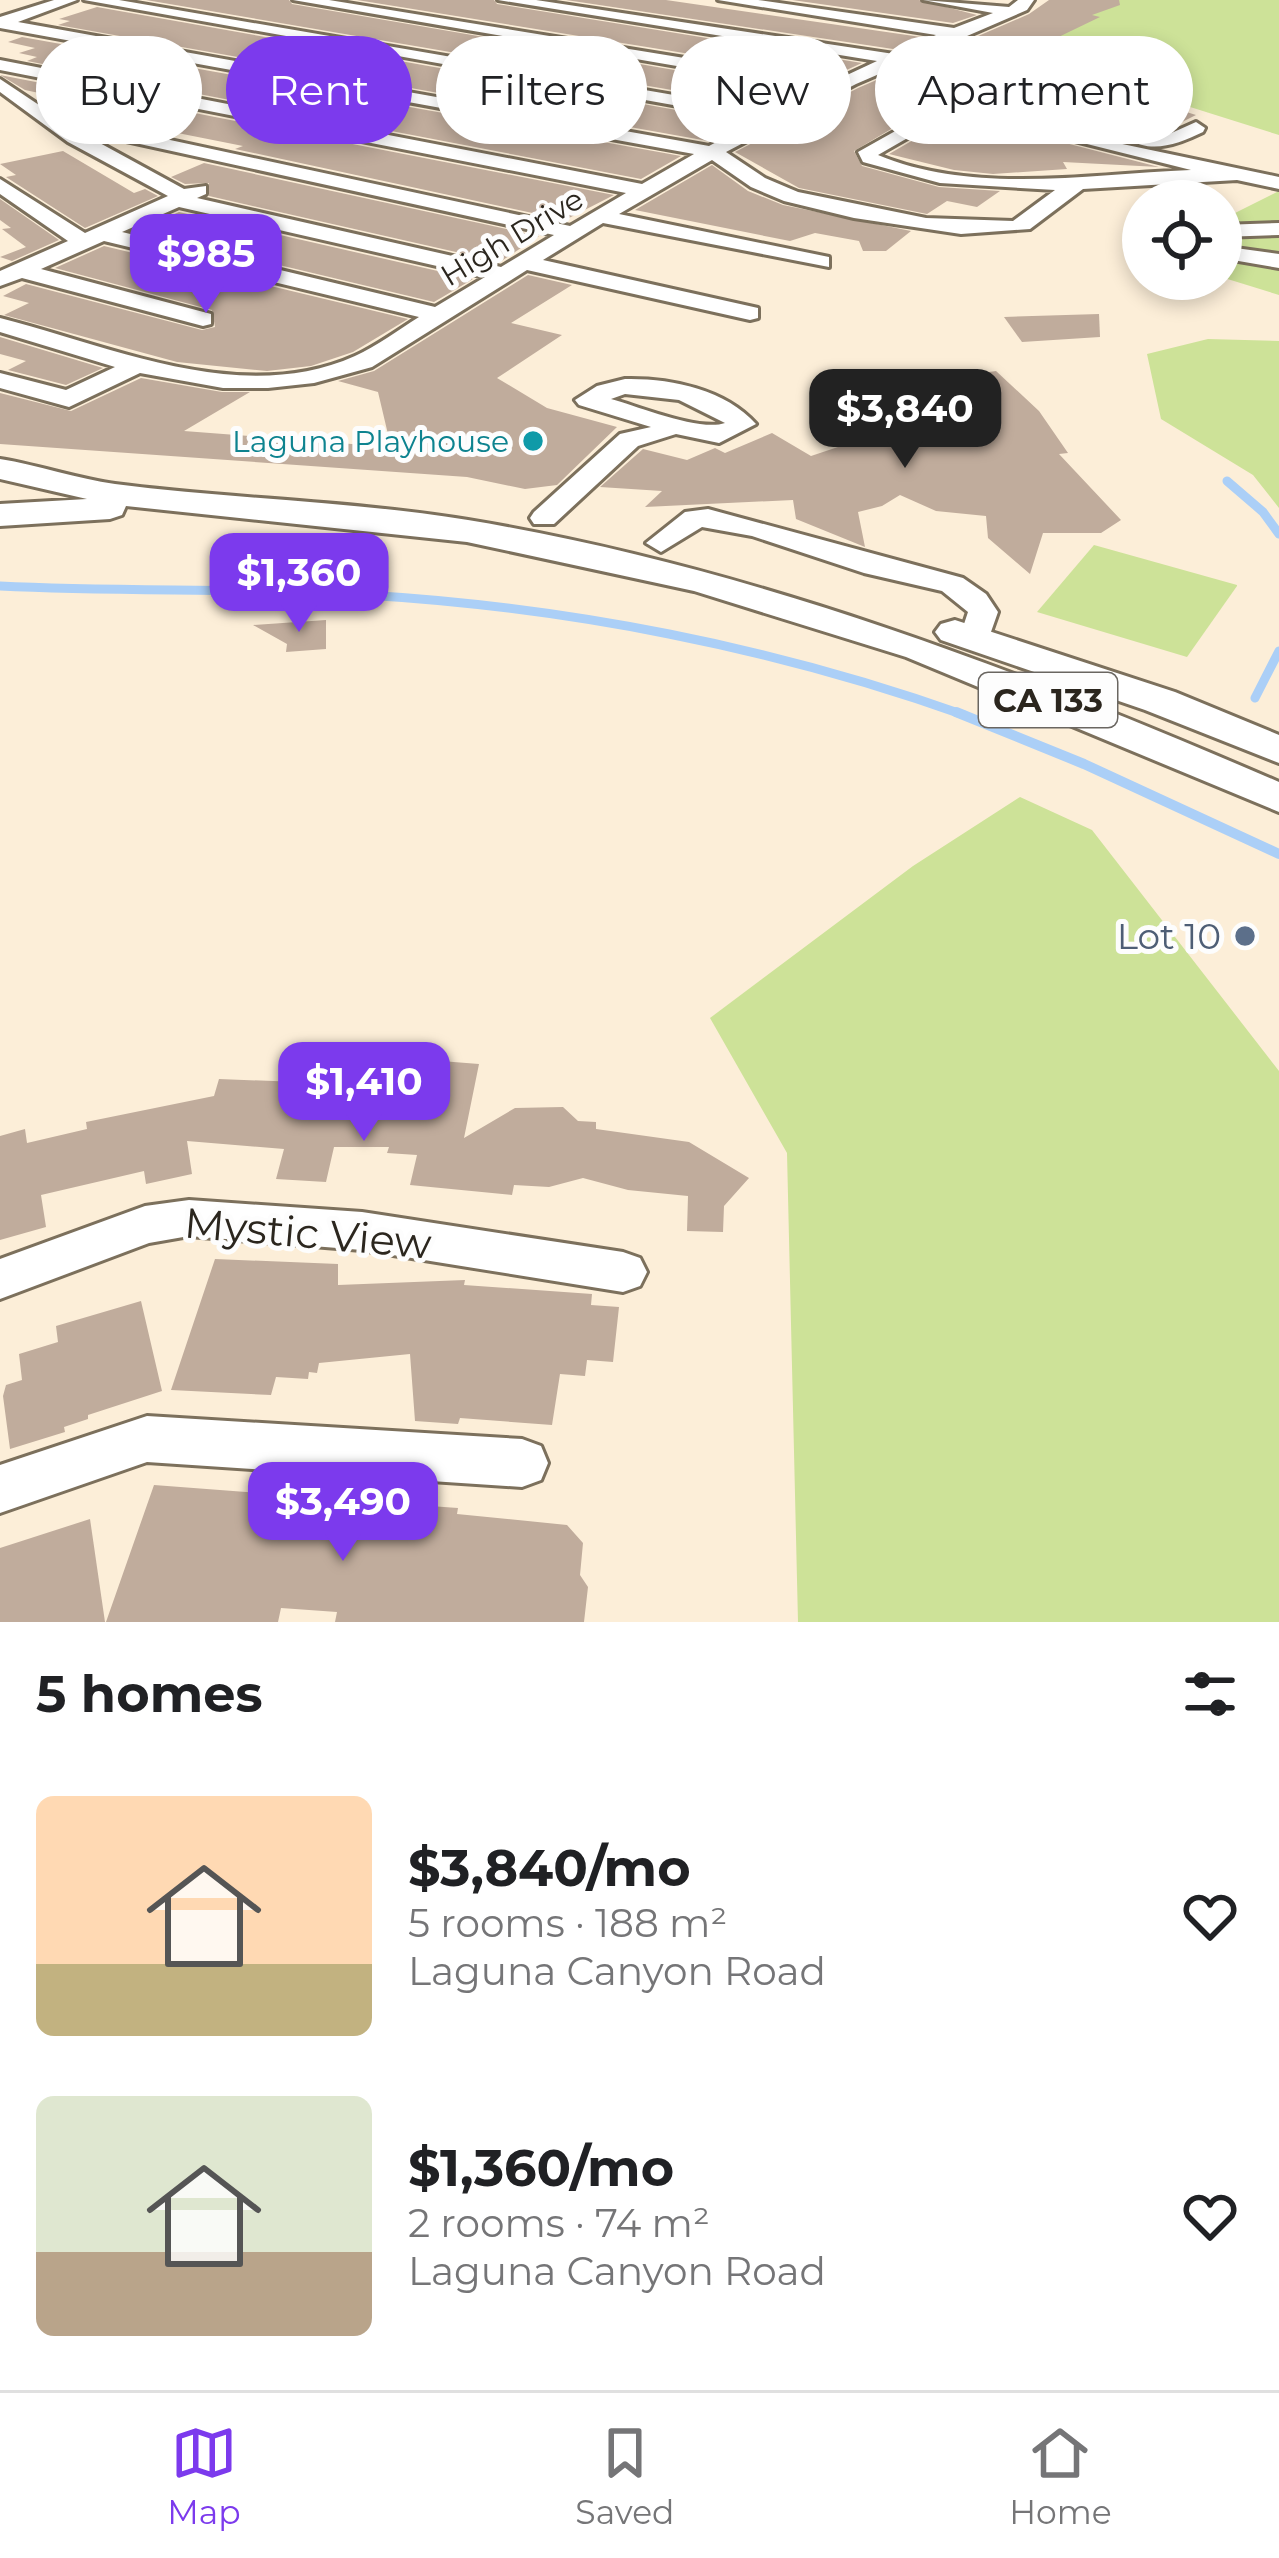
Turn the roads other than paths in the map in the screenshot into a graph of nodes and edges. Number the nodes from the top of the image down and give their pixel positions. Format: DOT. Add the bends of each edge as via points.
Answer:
graph roads {
  1 [pos="14,0"];
  2 [pos="69,0"];
  3 [pos="92,0"];
  4 [pos="302,0"];
  5 [pos="428,0"];
  6 [pos="506,0"];
  7 [pos="726,0"];
  8 [pos="931,0"];
  9 [pos="955,2"];
  10 [pos="1018,6"];
  11 [pos="391,14"];
  12 [pos="0,20"];
  13 [pos="954,33"];
  14 [pos="302,36"];
  15 [pos="335,36"];
  16 [pos="947,36"];
  17 [pos="412,55"];
  18 [pos="875,56"];
  19 [pos="671,61"];
  20 [pos="226,63"];
  21 [pos="0,65"];
  22 [pos="36,72"];
  23 [pos="4,93"];
  24 [pos="412,97"];
  25 [pos="671,99"];
  26 [pos="202,104"];
  27 [pos="36,113"];
  28 [pos="1196,128"];
  29 [pos="1193,130"];
  30 [pos="98,144"];
  31 [pos="138,144"];
  32 [pos="732,144"];
  33 [pos="742,144"];
  34 [pos="882,144"];
  35 [pos="1097,144"];
  36 [pos="716,153"];
  37 [pos="254,165"];
  38 [pos="745,171"];
  39 [pos="1239,175"];
  40 [pos="1279,183"];
  41 [pos="1074,184"];
  42 [pos="0,185"];
  43 [pos="649,191"];
  44 [pos="181,198"];
  45 [pos="602,217"];
  46 [pos="1279,229"];
  47 [pos="1242,230"];
  48 [pos="574,233"];
  49 [pos="93,238"];
  50 [pos="1242,255"];
  51 [pos="1279,261"];
  52 [pos="821,262"];
  53 [pos="517,269"];
  54 [pos="9,274"];
  55 [pos="750,314"];
  56 [pos="439,315"];
  57 [pos="203,319"];
  58 [pos="0,325"];
  59 [pos="140,364"];
  60 [pos="0,380"];
  61 [pos="672,425"];
  62 [pos="0,469"];
  63 [pos="68,481"];
  64 [pos="0,498"];
  65 [pos="215,507"];
  66 [pos="0,514"];
  67 [pos="544,518"];
  68 [pos="649,555"];
  69 [pos="1279,749"];
  70 [pos="1279,798"];
  71 [pos="623,1271"];
  72 [pos="0,1279"];
  73 [pos="522,1463"];
  74 [pos="0,1489"];
  1 -- 12 [label="street"];
  2 -- 12 [label="street"];
  3 -- 14 [label="street"];
  4 -- 11 [label="street"];
  5 -- 11 [label="street"];
  6 -- 18 [label="street"];
  7 -- 13 [label="street"];
  8 -- 9 [label="street"];
  9 -- 10 [label="street"];
  10 -- 13 [label="street, High Drive"];
  11 -- 15 [label="street"];
  11 -- 19 [label="street"];
  12 -- 20 [label="street"];
  13 -- 16 [label="street, High Drive"];
  17 -- 25 [label="street"];
  21 -- 22 [label="street"];
  23 -- 27 [label="street"];
  24 -- 36 [label="street"];
  26 -- 43 [label="street"];
  28 -- 29 [label="street"];
  30 -- 44 [label="street"];
  31 -- 37 [label="street"];
  32 -- 36 [label="street, High Drive"];
  33 -- 38 [label="street"];
  34 -- 41 [label="street" via="869,158 958,178"];
  35 -- 39 [label="street"];
  36 -- 38 [label="street"];
  36 -- 43 [label="street, High Drive"];
  37 -- 44 [label="street"];
  37 -- 48 [label="street"];
  38 -- 41 [label="street" via="796,198 958,226 1031,221"];
  39 -- 40 [label="street"];
  39 -- 41 [label="street"];
  42 -- 49 [label="street"];
  43 -- 45 [label="street, High Drive"];
  44 -- 49 [label="street"];
  44 -- 53 [label="street"];
  45 -- 48 [label="street, High Drive"];
  45 -- 52 [label="street"];
  46 -- 47 [label="street"];
  48 -- 53 [label="street, High Drive"];
  49 -- 54 [label="street"];
  49 -- 56 [label="street"];
  50 -- 51 [label="street"];
  53 -- 55 [label="street"];
  53 -- 56 [label="street, High Drive"];
  54 -- 57 [label="street"];
  56 -- 59 [label="street, High Drive" via="363,362 291,382 207,381"];
  58 -- 59 [label="street, High Drive"];
  59 -- 60 [label="street" via="69,399"];
  61 -- 67 [label="street" via="628,440"];
  62 -- 63 [label="main road, CA 133"];
  63 -- 64 [label="main road"];
  63 -- 65 [label="main road, CA 133" via="104,494"];
  63 -- 67 [label="main road, CA 133" via="118,473"];
  65 -- 66 [label="main road, CA 133"];
  65 -- 68 [label="main road, CA 133"];
  67 -- 68 [label="main road, CA 133"];
  68 -- 69 [label="main road, CA 133" via="844,593"];
  68 -- 70 [label="main road, CA 133" via="920,650"];
  71 -- 72 [label="street, Mystic View" via="362,1231 189,1218 145,1225"];
  73 -- 74 [label="street" via="147,1439"];
}
